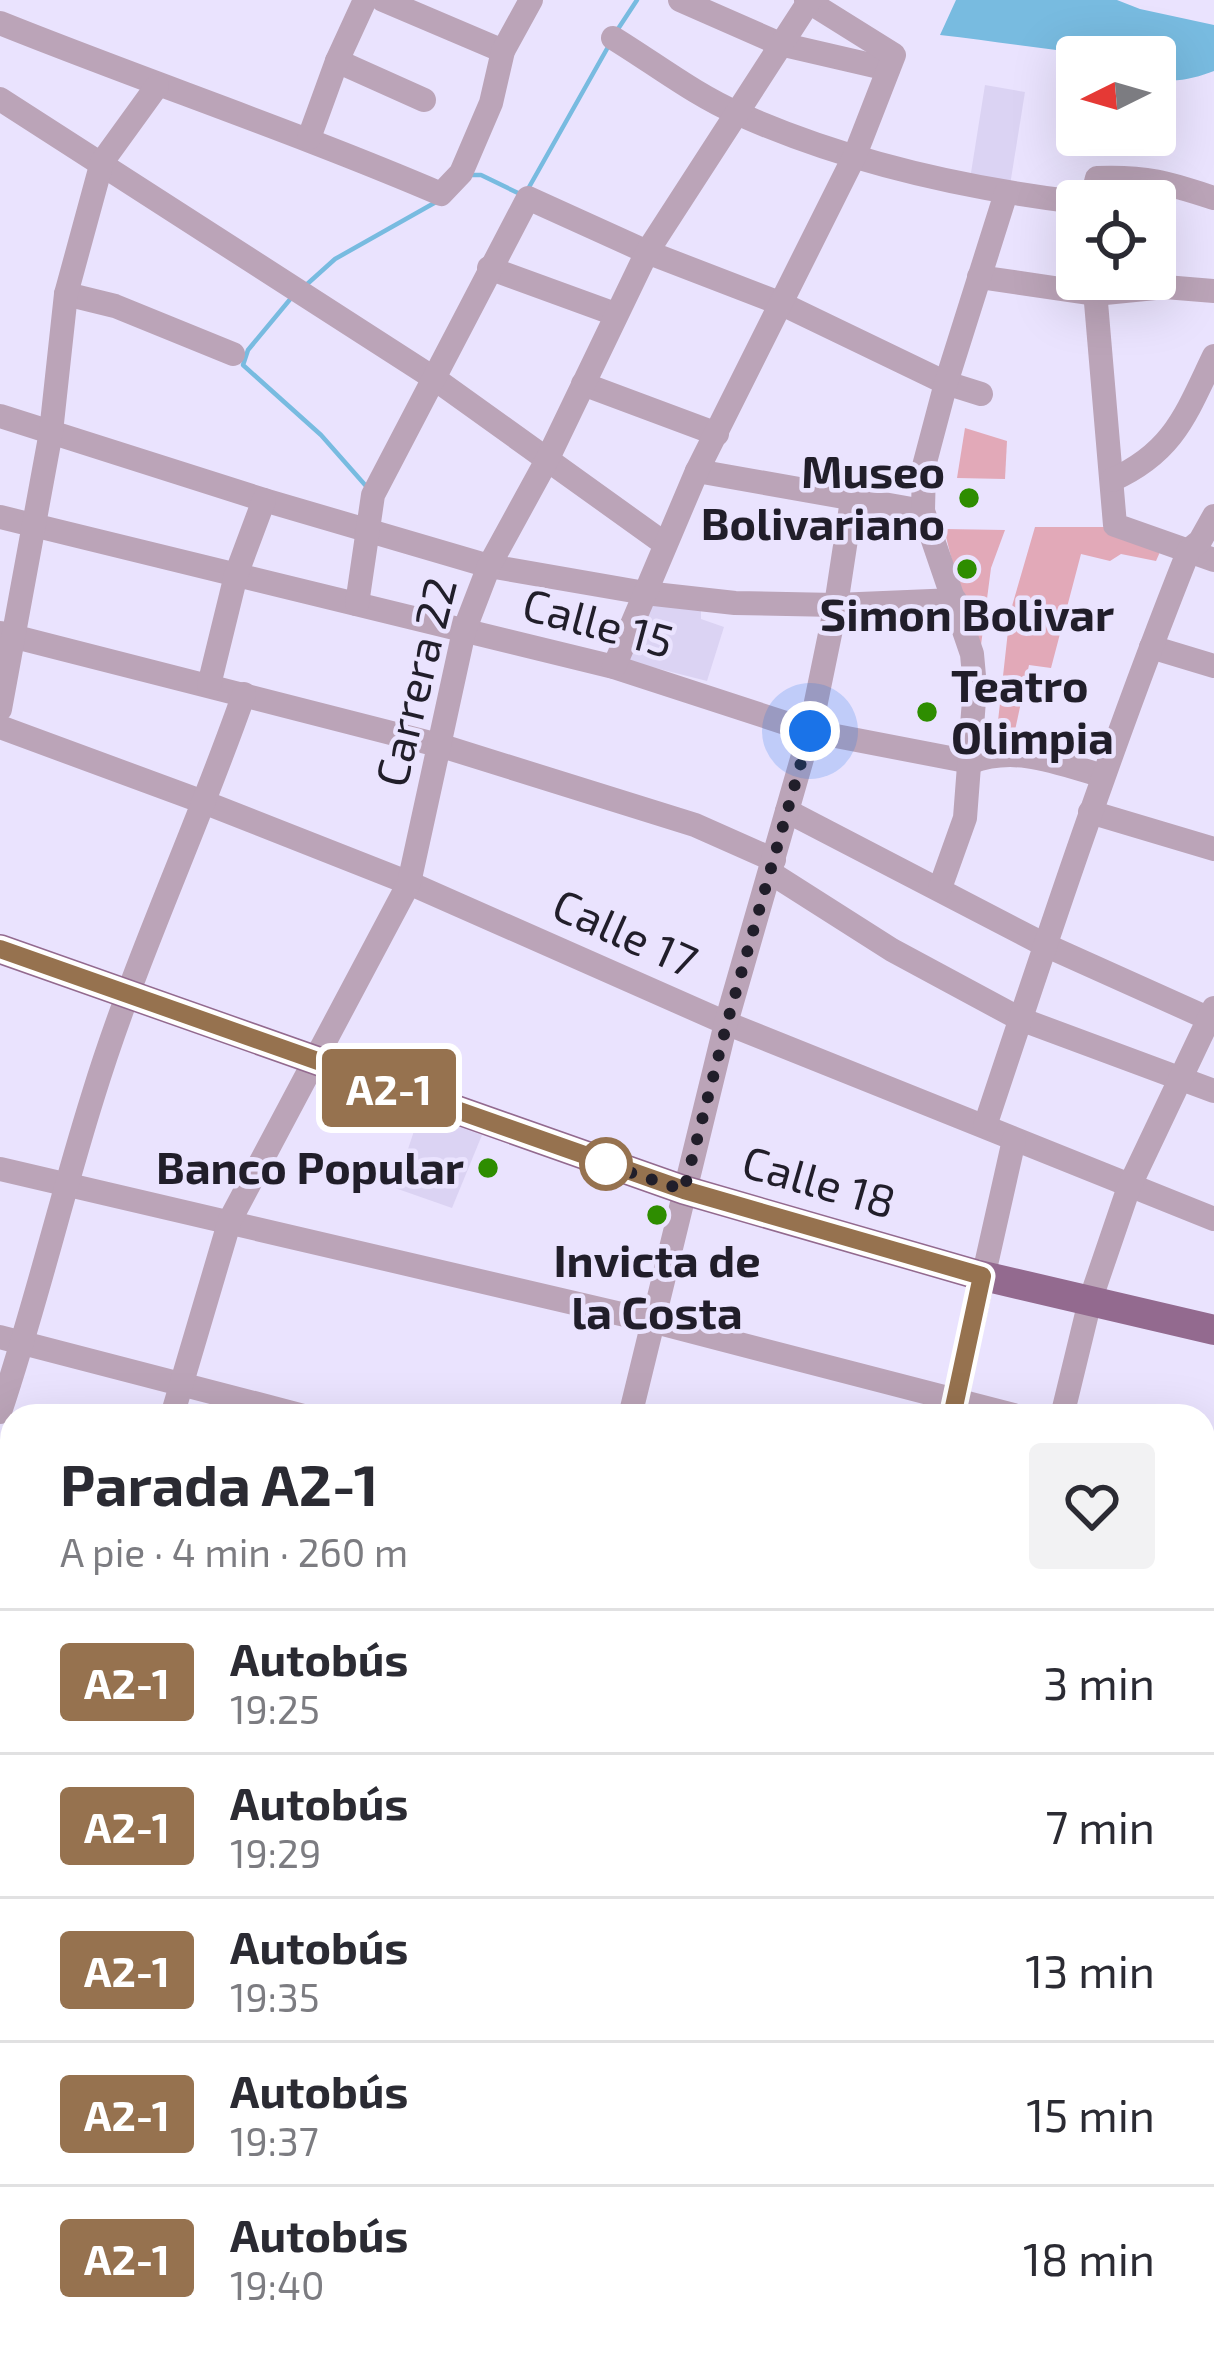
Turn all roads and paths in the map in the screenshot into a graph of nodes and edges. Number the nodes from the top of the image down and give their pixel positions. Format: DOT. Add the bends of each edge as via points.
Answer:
graph roads {
  1 [pos="365,0"];
  2 [pos="383,0"];
  3 [pos="531,0"];
  4 [pos="680,0"];
  5 [pos="808,0"];
  6 [pos="0,23"];
  7 [pos="613,38"];
  8 [pos="780,44"];
  9 [pos="503,51"];
  10 [pos="337,61"];
  11 [pos="891,62"];
  12 [pos="157,86"];
  13 [pos="0,99"];
  14 [pos="424,100"];
  15 [pos="737,113"];
  16 [pos="309,138"];
  17 [pos="855,155"];
  18 [pos="103,162"];
  19 [pos="1176,187"];
  20 [pos="1006,193"];
  21 [pos="1214,198"];
  22 [pos="1056,199"];
  23 [pos="647,252"];
  24 [pos="489,268"];
  25 [pos="979,277"];
  26 [pos="1056,283"];
  27 [pos="1176,288"];
  28 [pos="1214,291"];
  29 [pos="66,294"];
  30 [pos="1096,300"];
  31 [pos="782,304"];
  32 [pos="615,314"];
  33 [pos="233,354"];
  34 [pos="1214,356"];
  35 [pos="434,379"];
  36 [pos="946,383"];
  37 [pos="583,384"];
  38 [pos="981,394"];
  39 [pos="0,416"];
  40 [pos="51,432"];
  41 [pos="717,434"];
  42 [pos="547,460"];
  43 [pos="697,472"];
  44 [pos="1112,480"];
  45 [pos="264,500"];
  46 [pos="852,500"];
  47 [pos="923,511"];
  48 [pos="1214,516"];
  49 [pos="0,517"];
  50 [pos="31,525"];
  51 [pos="366,528"];
  52 [pos="665,544"];
  53 [pos="1189,550"];
  54 [pos="1214,560"];
  55 [pos="489,566"];
  56 [pos="236,575"];
  57 [pos="645,593"];
  58 [pos="955,600"];
  59 [pos="357,604"];
  60 [pos="836,605"];
  61 [pos="464,631"];
  62 [pos="7,635"];
  63 [pos="1151,647"];
  64 [pos="1214,667"];
  65 [pos="614,668"];
  66 [pos="209,685"];
  67 [pos="244,694"];
  68 [pos="0,710"];
  69 [pos="0,728"];
  70 [pos="810,731"];
  71 [pos="442,746"];
  72 [pos="971,762"];
  73 [pos="1103,776"];
  74 [pos="206,802"];
  75 [pos="788,811"];
  76 [pos="1090,812"];
  77 [pos="1214,849"];
  78 [pos="772,867"];
  79 [pos="409,884"];
  80 [pos="940,888"];
  81 [pos="1045,945"];
  82 [pos="0,949"];
  83 [pos="128,993"];
  84 [pos="1212,1016"];
  85 [pos="1020,1019"];
  86 [pos="727,1023"];
  87 [pos="313,1061"];
  88 [pos="1182,1079"];
  89 [pos="1214,1091"];
  90 [pos="985,1126"];
  91 [pos="1014,1140"];
  92 [pos="0,1169"];
  93 [pos="67,1184"];
  94 [pos="1129,1187"];
  95 [pos="684,1190"];
  96 [pos="1214,1219"];
  97 [pos="230,1220"];
  98 [pos="982,1276"];
  99 [pos="1090,1300"];
  100 [pos="652,1321"];
  101 [pos="1214,1330"];
  102 [pos="12,1340"];
  103 [pos="182,1383"];
  104 [pos="1,1404"];
  105 [pos="176,1404"];
  106 [pos="260,1404"];
  107 [pos="633,1404"];
  108 [pos="944,1404"];
  109 [pos="956,1404"];
  110 [pos="1065,1404"];
  1 -- 10 [label="street"];
  2 -- 9 [label="street"];
  3 -- 9 [label="street"];
  4 -- 8 [label="street"];
  5 -- 8 [label="street, Carrera 22"];
  5 -- 11 [label="street"];
  6 -- 12 [label="street"];
  7 -- 15 [label="street"];
  8 -- 11 [label="street"];
  8 -- 15 [label="street, Carrera 22"];
  9 -- 16 [label="street" via="491,104 461,173 441,194"];
  10 -- 14 [label="street"];
  10 -- 16 [label="street"];
  11 -- 17 [label="street"];
  12 -- 16 [label="street"];
  12 -- 18 [label="street"];
  13 -- 18 [label="street"];
  15 -- 17 [label="street"];
  15 -- 23 [label="street, Carrera 22"];
  17 -- 20 [label="street"];
  17 -- 31 [label="street"];
  18 -- 29 [label="street"];
  18 -- 35 [label="street"];
  19 -- 21 [label="street"];
  20 -- 22 [label="street"];
  20 -- 25 [label="street"];
  23 -- 24 [label="street" via="528,198"];
  23 -- 31 [label="street"];
  23 -- 32 [label="street, Carrera 22"];
  24 -- 32 [label="street"];
  24 -- 35 [label="street"];
  25 -- 26 [label="street"];
  25 -- 36 [label="street"];
  27 -- 28 [label="street"];
  29 -- 33 [label="street"];
  29 -- 40 [label="street"];
  30 -- 44 [label="street"];
  31 -- 36 [label="street"];
  31 -- 41 [label="street"];
  32 -- 37 [label="street, Carrera 22"];
  34 -- 44 [label="street" via="1166,445"];
  35 -- 42 [label="street"];
  35 -- 51 [label="street" via="373,495"];
  36 -- 38 [label="street"];
  36 -- 47 [label="street" via="924,466"];
  37 -- 41 [label="street"];
  37 -- 42 [label="street, Carrera 22"];
  39 -- 40 [label="street"];
  40 -- 45 [label="street"];
  40 -- 50 [label="street"];
  41 -- 43 [label="street"];
  42 -- 52 [label="street"];
  42 -- 55 [label="street, Carrera 22"];
  43 -- 46 [label="street"];
  43 -- 52 [label="street"];
  44 -- 53 [label="street" via="1115,525"];
  45 -- 51 [label="street"];
  45 -- 56 [label="street"];
  46 -- 47 [label="street"];
  46 -- 60 [label="street"];
  47 -- 58 [label="street"];
  48 -- 53 [label="street"];
  49 -- 50 [label="street, Calle 15"];
  50 -- 56 [label="street, Calle 15"];
  50 -- 62 [label="street" via="26,580"];
  51 -- 55 [label="street"];
  51 -- 59 [label="street"];
  52 -- 57 [label="street"];
  53 -- 54 [label="street"];
  53 -- 63 [label="street"];
  55 -- 57 [label="street"];
  55 -- 61 [label="street, Carrera 22"];
  56 -- 59 [label="street, Calle 15"];
  56 -- 66 [label="street"];
  57 -- 60 [label="street"];
  57 -- 65 [label="street"];
  58 -- 60 [label="street"];
  58 -- 72 [label="street" via="975,687"];
  59 -- 61 [label="street, Calle 15"];
  60 -- 70 [label="street"];
  61 -- 65 [label="street, Calle 15"];
  61 -- 71 [label="street, Carrera 22"];
  62 -- 66 [label="street"];
  62 -- 68 [label="street"];
  63 -- 64 [label="street"];
  63 -- 73 [label="street"];
  65 -- 70 [label="street, Calle 15"];
  66 -- 67 [label="street"];
  67 -- 71 [label="street"];
  67 -- 74 [label="street"];
  69 -- 74 [label="street, Calle 17"];
  70 -- 72 [label="street, Calle 15"];
  70 -- 75 [label="street"];
  71 -- 78 [label="street" via="695,825"];
  71 -- 79 [label="street, Carrera 22"];
  72 -- 73 [label="street, Calle 15" via="1015,754"];
  72 -- 80 [label="street" via="960,837"];
  73 -- 76 [label="street"];
  74 -- 79 [label="street, Calle 17"];
  74 -- 83 [label="street"];
  75 -- 78 [label="street"];
  75 -- 80 [label="street"];
  76 -- 77 [label="street"];
  76 -- 81 [label="street"];
  78 -- 85 [label="street" via="892,950"];
  78 -- 86 [label="street"];
  79 -- 86 [label="street, Calle 17"];
  79 -- 87 [label="street, Carrera 22"];
  80 -- 81 [label="street"];
  81 -- 84 [label="street"];
  81 -- 85 [label="street"];
  82 -- 83 [label="main road, Calle 18"];
  83 -- 87 [label="main road, Calle 18"];
  83 -- 93 [label="street"];
  84 -- 88 [label="street"];
  85 -- 88 [label="street"];
  85 -- 90 [label="street"];
  86 -- 90 [label="street, Calle 17"];
  86 -- 95 [label="street"];
  87 -- 95 [label="main road, Calle 18"];
  87 -- 97 [label="street, Carrera 22"];
  88 -- 89 [label="street"];
  88 -- 94 [label="street"];
  90 -- 91 [label="street, Calle 17"];
  91 -- 94 [label="street, Calle 17"];
  91 -- 98 [label="street"];
  92 -- 93 [label="street"];
  93 -- 97 [label="street"];
  93 -- 102 [label="street"];
  94 -- 96 [label="street, Calle 17"];
  94 -- 99 [label="street"];
  95 -- 98 [label="main road, Calle 18"];
  95 -- 100 [label="street"];
  97 -- 100 [label="street"];
  97 -- 103 [label="street, Carrera 22"];
  98 -- 99 [label="main road, Calle 18"];
  98 -- 109 [label="street"];
  99 -- 101 [label="main road, Calle 18"];
  99 -- 110 [label="street"];
  100 -- 107 [label="street"];
  100 -- 108 [label="street"];
  102 -- 103 [label="street"];
  102 -- 104 [label="street"];
  103 -- 105 [label="street, Carrera 22"];
  103 -- 106 [label="street"];
}
